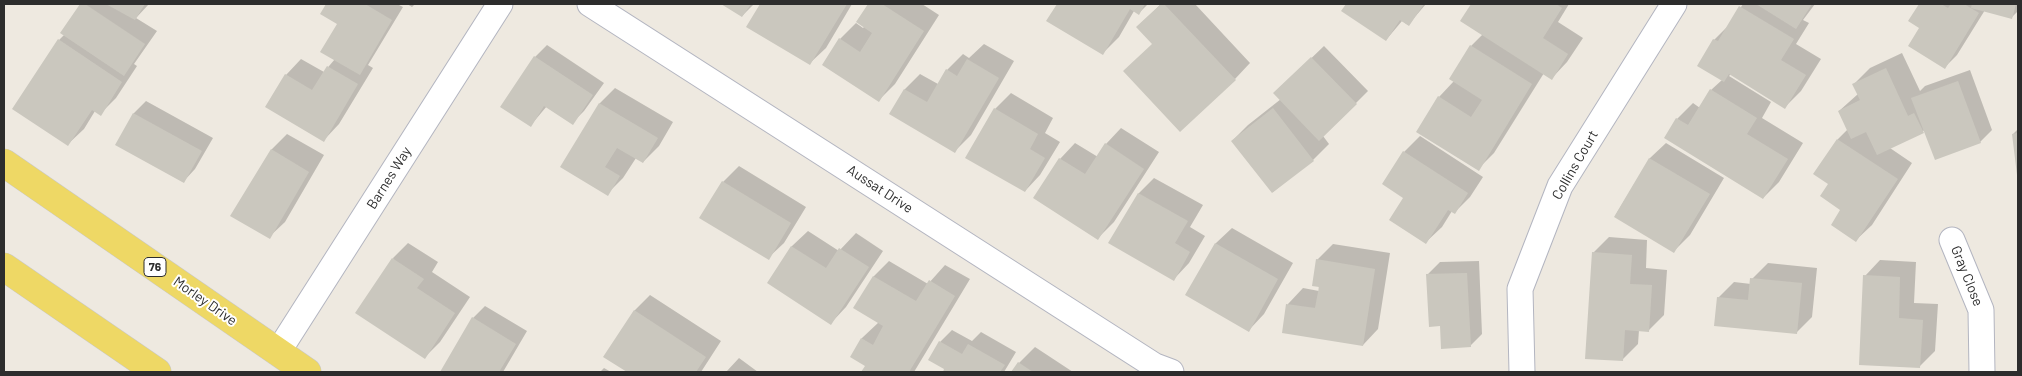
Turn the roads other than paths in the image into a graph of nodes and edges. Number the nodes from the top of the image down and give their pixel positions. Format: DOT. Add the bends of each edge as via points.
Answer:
graph roads {
  1 [pos="500,4"];
  2 [pos="590,4"];
  3 [pos="1674,4"];
  4 [pos="4,163"];
  5 [pos="1952,240"];
  6 [pos="4,267"];
  7 [pos="278,352"];
  8 [pos="157,372"];
  9 [pos="307,372"];
  10 [pos="1171,372"];
  11 [pos="1522,372"];
  12 [pos="1982,372"];
  1 -- 7 [label="street, Barnes Way"];
  2 -- 10 [label="street, Aussat Drive" via="1147,360"];
  3 -- 11 [label="street, Collins Court" via="1560,186 1520,289"];
  4 -- 7 [label="main road, Morley Drive / 76"];
  5 -- 12 [label="street, Gray Close" via="1981,310"];
  6 -- 8 [label="main road"];
  7 -- 9 [label="main road, Morley Drive / 76"];
}
